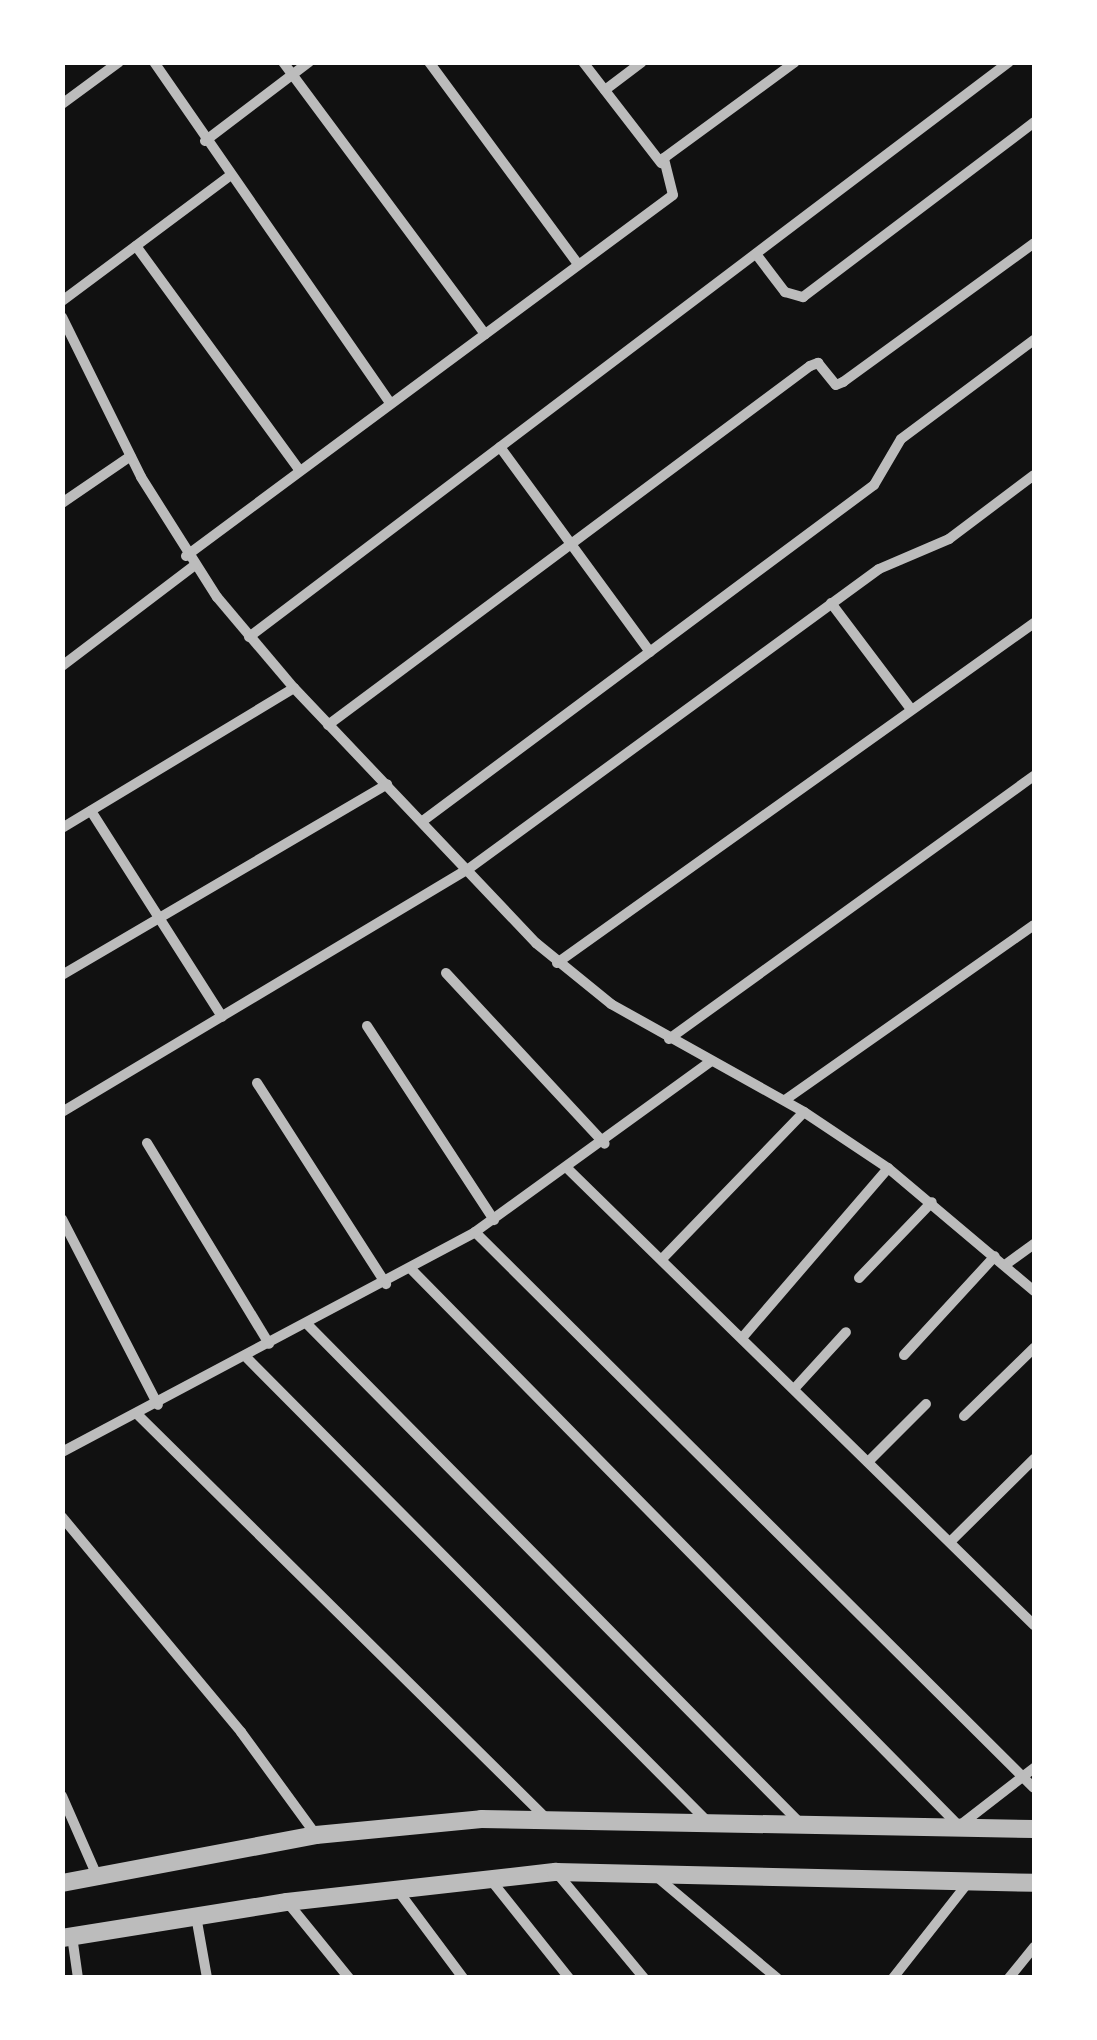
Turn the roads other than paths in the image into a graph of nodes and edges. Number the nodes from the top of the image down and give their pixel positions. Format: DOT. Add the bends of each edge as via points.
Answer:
graph roads {
  1 [pos="119,62"];
  2 [pos="154,62"];
  3 [pos="282,62"];
  4 [pos="309,62"];
  5 [pos="429,62"];
  6 [pos="583,62"];
  7 [pos="642,62"];
  8 [pos="795,62"];
  9 [pos="1009,62"];
  10 [pos="292,75"];
  11 [pos="605,90"];
  12 [pos="62,104"];
  13 [pos="1034,122"];
  14 [pos="205,141"];
  15 [pos="661,163"];
  16 [pos="230,176"];
  17 [pos="1034,243"];
  18 [pos="136,246"];
  19 [pos="756,254"];
  20 [pos="578,264"];
  21 [pos="62,301"];
  22 [pos="62,318"];
  23 [pos="484,334"];
  24 [pos="1034,340"];
  25 [pos="390,404"];
  26 [pos="500,447"];
  27 [pos="131,456"];
  28 [pos="300,471"];
  29 [pos="1034,478"];
  30 [pos="62,503"];
  31 [pos="570,544"];
  32 [pos="190,561"];
  33 [pos="831,603"];
  34 [pos="1034,623"];
  35 [pos="250,637"];
  36 [pos="650,652"];
  37 [pos="62,666"];
  38 [pos="294,688"];
  39 [pos="910,708"];
  40 [pos="328,725"];
  41 [pos="1034,776"];
  42 [pos="386,784"];
  43 [pos="90,812"];
  44 [pos="424,820"];
  45 [pos="62,828"];
  46 [pos="466,870"];
  47 [pos="159,918"];
  48 [pos="1034,925"];
  49 [pos="557,962"];
  50 [pos="446,973"];
  51 [pos="62,975"];
  52 [pos="222,1017"];
  53 [pos="367,1026"];
  54 [pos="669,1039"];
  55 [pos="711,1061"];
  56 [pos="258,1083"];
  57 [pos="785,1100"];
  58 [pos="62,1112"];
  59 [pos="804,1112"];
  60 [pos="146,1143"];
  61 [pos="605,1144"];
  62 [pos="888,1168"];
  63 [pos="568,1170"];
  64 [pos="932,1202"];
  65 [pos="62,1219"];
  66 [pos="494,1220"];
  67 [pos="476,1232"];
  68 [pos="1034,1244"];
  69 [pos="995,1256"];
  70 [pos="662,1259"];
  71 [pos="1005,1265"];
  72 [pos="412,1270"];
  73 [pos="859,1278"];
  74 [pos="386,1284"];
  75 [pos="1034,1291"];
  76 [pos="308,1325"];
  77 [pos="846,1332"];
  78 [pos="742,1338"];
  79 [pos="270,1344"];
  80 [pos="1034,1348"];
  81 [pos="904,1355"];
  82 [pos="247,1358"];
  83 [pos="794,1389"];
  84 [pos="926,1404"];
  85 [pos="158,1406"];
  86 [pos="139,1416"];
  87 [pos="964,1416"];
  88 [pos="62,1452"];
  89 [pos="1034,1460"];
  90 [pos="868,1462"];
  91 [pos="62,1517"];
  92 [pos="950,1542"];
  93 [pos="1034,1626"];
  94 [pos="1034,1768"];
  95 [pos="1022,1775"];
  96 [pos="1034,1788"];
  97 [pos="62,1796"];
  98 [pos="546,1818"];
  99 [pos="707,1821"];
  100 [pos="798,1822"];
  101 [pos="959,1822"];
  102 [pos="1034,1828"];
  103 [pos="316,1835"];
  104 [pos="556,1872"];
  105 [pos="653,1873"];
  106 [pos="98,1878"];
  107 [pos="489,1878"];
  108 [pos="972,1878"];
  109 [pos="62,1883"];
  110 [pos="1034,1883"];
  111 [pos="395,1888"];
  112 [pos="287,1902"];
  113 [pos="196,1916"];
  114 [pos="67,1937"];
  115 [pos="1034,1947"];
  116 [pos="78,1978"];
  117 [pos="207,1978"];
  118 [pos="349,1978"];
  119 [pos="463,1978"];
  120 [pos="570,1978"];
  121 [pos="644,1978"];
  122 [pos="777,1978"];
  123 [pos="893,1978"];
  124 [pos="1009,1978"];
  1 -- 12 [label="street"];
  2 -- 14 [label="street"];
  3 -- 10 [label="street"];
  4 -- 10 [label="street"];
  5 -- 20 [label="street"];
  6 -- 11 [label="street"];
  7 -- 11 [label="street"];
  8 -- 15 [label="street"];
  9 -- 19 [label="street"];
  10 -- 14 [label="street"];
  10 -- 23 [label="street"];
  11 -- 15 [label="street"];
  13 -- 19 [label="street" via="802,297 785,292"];
  14 -- 16 [label="street"];
  15 -- 20 [label="street" via="677,189 674,195"];
  16 -- 18 [label="street"];
  16 -- 25 [label="street"];
  17 -- 31 [label="street" via="843,382 836,385 818,364 810,366"];
  18 -- 21 [label="street"];
  18 -- 28 [label="street"];
  19 -- 26 [label="street"];
  20 -- 23 [label="street"];
  22 -- 27 [label="street"];
  23 -- 25 [label="street"];
  24 -- 36 [label="street" via="902,440 874,485"];
  25 -- 28 [label="street"];
  26 -- 31 [label="street"];
  26 -- 35 [label="street"];
  27 -- 30 [label="street"];
  27 -- 32 [label="street"];
  28 -- 32 [label="street"];
  29 -- 33 [label="street" via="949,540 896,560"];
  31 -- 36 [label="street"];
  31 -- 40 [label="street"];
  32 -- 35 [label="street"];
  32 -- 37 [label="street"];
  33 -- 39 [label="street"];
  33 -- 46 [label="street"];
  34 -- 39 [label="street"];
  35 -- 38 [label="street"];
  36 -- 44 [label="street"];
  38 -- 40 [label="street"];
  38 -- 43 [label="street"];
  39 -- 49 [label="street"];
  40 -- 42 [label="street"];
  41 -- 54 [label="street"];
  42 -- 44 [label="street"];
  42 -- 47 [label="street"];
  43 -- 45 [label="street"];
  43 -- 47 [label="street"];
  44 -- 46 [label="street"];
  46 -- 49 [label="street"];
  46 -- 52 [label="street"];
  47 -- 51 [label="street"];
  47 -- 52 [label="street"];
  48 -- 57 [label="street"];
  49 -- 54 [label="street"];
  50 -- 61 [label="street"];
  52 -- 58 [label="street"];
  53 -- 66 [label="street"];
  54 -- 55 [label="street"];
  55 -- 57 [label="street"];
  55 -- 61 [label="street"];
  56 -- 74 [label="street"];
  57 -- 59 [label="street"];
  59 -- 62 [label="street"];
  59 -- 70 [label="street"];
  60 -- 79 [label="street"];
  61 -- 63 [label="street"];
  62 -- 64 [label="street"];
  62 -- 78 [label="street"];
  63 -- 66 [label="street"];
  63 -- 70 [label="street"];
  64 -- 69 [label="street"];
  64 -- 73 [label="street"];
  65 -- 85 [label="street"];
  66 -- 67 [label="street"];
  67 -- 72 [label="street"];
  67 -- 95 [label="street"];
  68 -- 71 [label="street"];
  69 -- 71 [label="street"];
  69 -- 81 [label="street"];
  70 -- 78 [label="street"];
  71 -- 75 [label="street"];
  72 -- 74 [label="street"];
  72 -- 101 [label="street"];
  74 -- 76 [label="street"];
  76 -- 79 [label="street"];
  76 -- 100 [label="street"];
  77 -- 83 [label="street"];
  78 -- 83 [label="street"];
  79 -- 82 [label="street"];
  80 -- 87 [label="street"];
  82 -- 85 [label="street"];
  82 -- 99 [label="street"];
  83 -- 90 [label="street"];
  84 -- 90 [label="street"];
  85 -- 86 [label="street"];
  86 -- 88 [label="street"];
  86 -- 98 [label="street"];
  89 -- 92 [label="street"];
  90 -- 92 [label="street"];
  91 -- 103 [label="street" via="241,1732"];
  92 -- 93 [label="street"];
  94 -- 95 [label="street"];
  95 -- 96 [label="street"];
  95 -- 101 [label="street"];
  97 -- 106 [label="street"];
  98 -- 99 [label="street"];
  98 -- 103 [label="street"];
  99 -- 100 [label="street"];
  100 -- 101 [label="street"];
  101 -- 102 [label="street"];
  103 -- 106 [label="street"];
  104 -- 105 [label="street"];
  104 -- 107 [label="street"];
  104 -- 121 [label="street"];
  105 -- 108 [label="street"];
  105 -- 122 [label="street"];
  106 -- 109 [label="street"];
  107 -- 111 [label="street"];
  107 -- 120 [label="street"];
  108 -- 110 [label="street"];
  108 -- 123 [label="street"];
  111 -- 112 [label="street"];
  111 -- 119 [label="street"];
  112 -- 113 [label="street"];
  112 -- 118 [label="street"];
  113 -- 114 [label="street"];
  113 -- 117 [label="street"];
  114 -- 116 [label="street"];
  115 -- 124 [label="street"];
}
